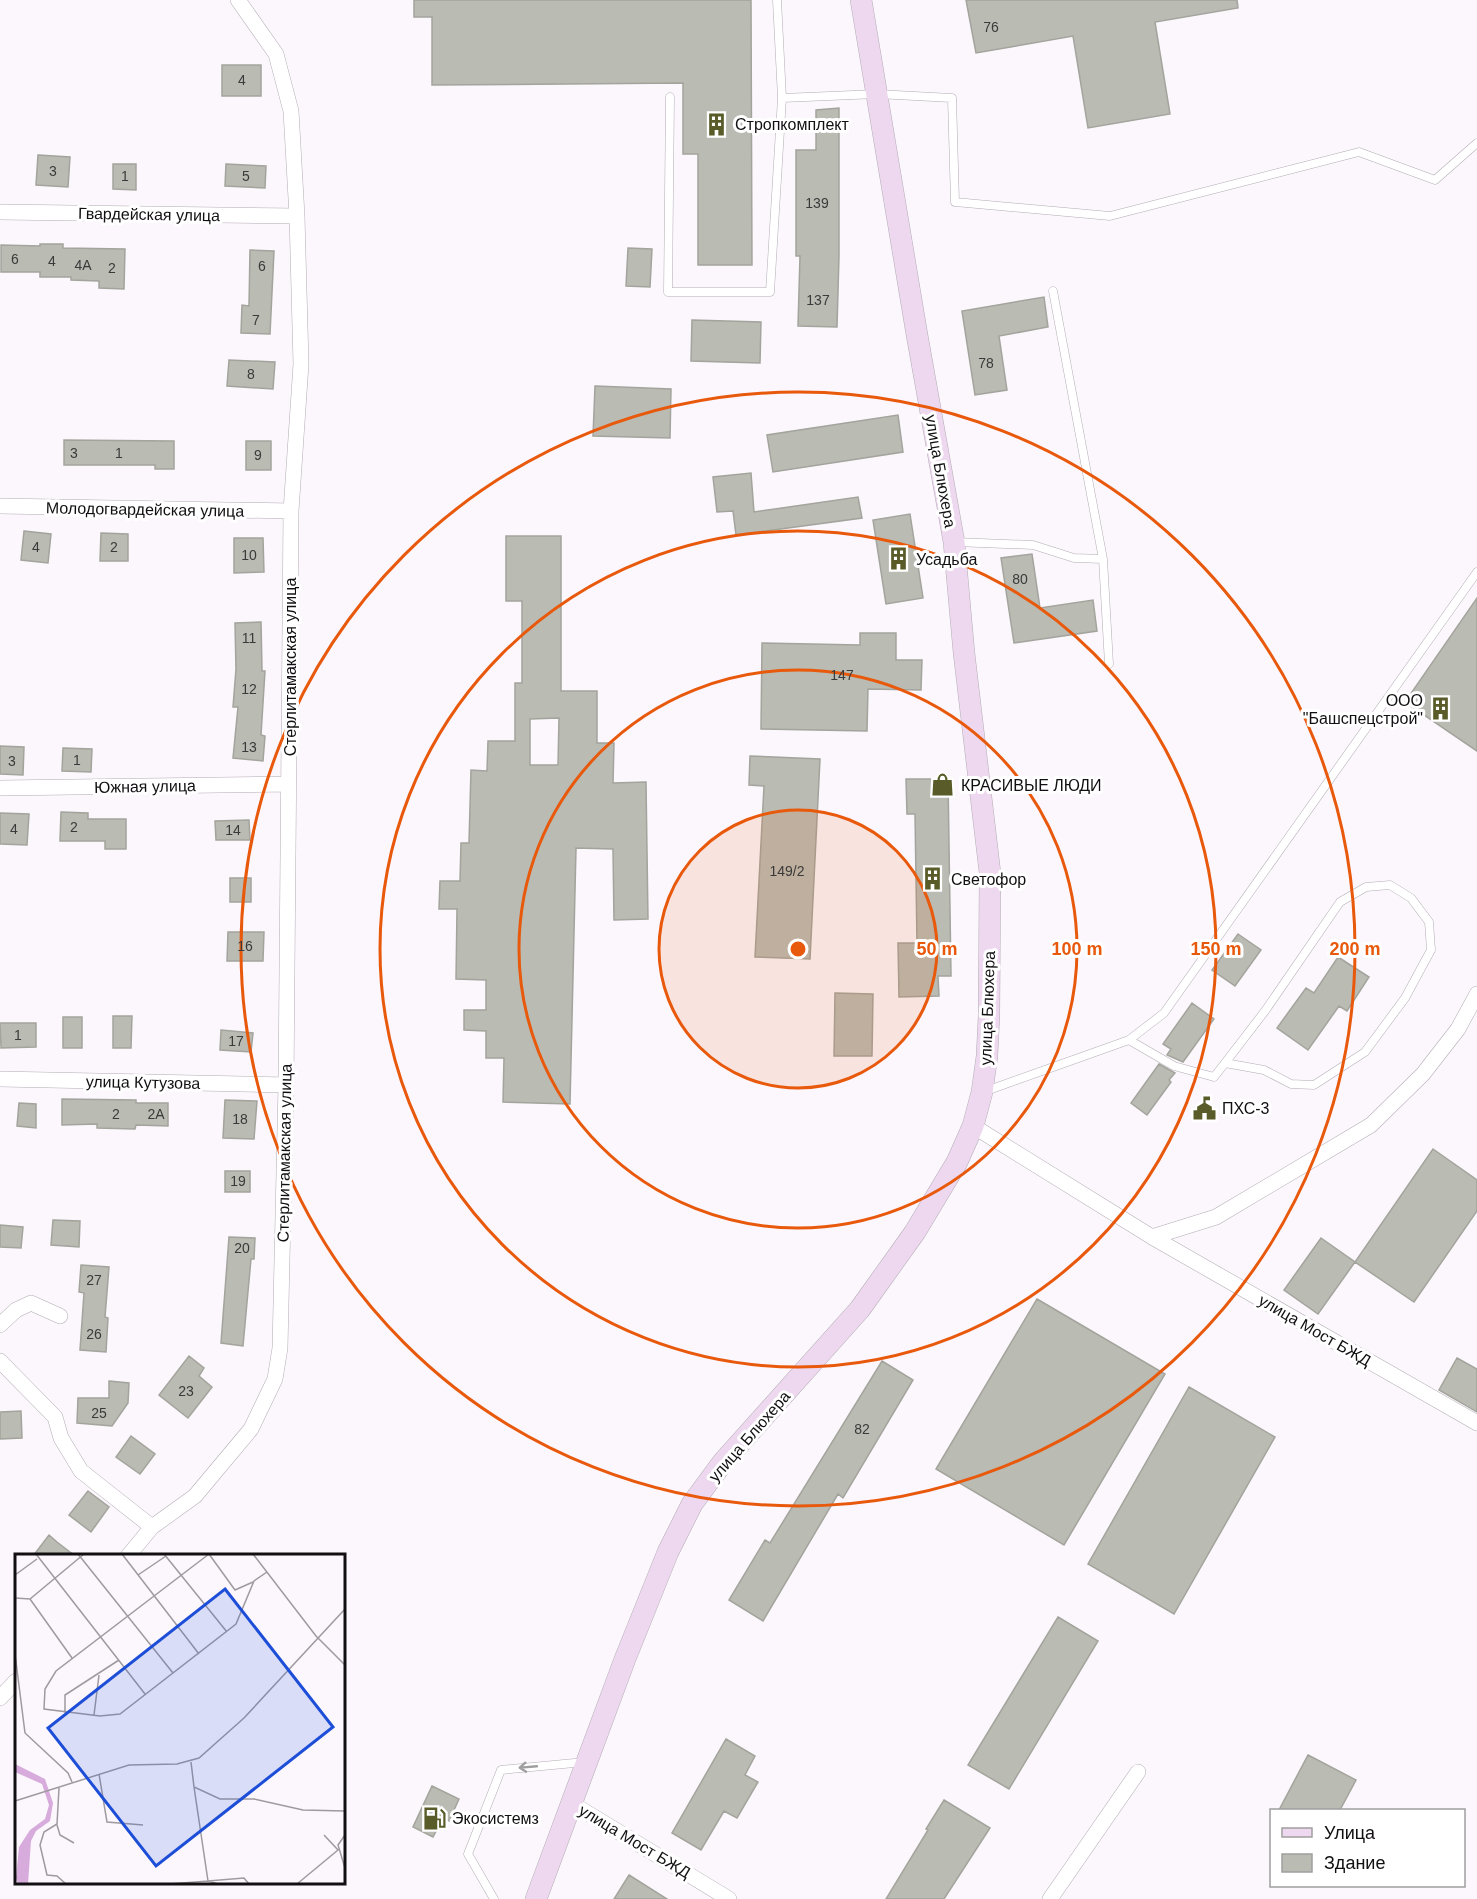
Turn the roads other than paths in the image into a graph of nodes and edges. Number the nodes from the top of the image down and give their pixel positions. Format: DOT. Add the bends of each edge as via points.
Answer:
graph roads {
  1 [pos="238,0"];
  2 [pos="777,0"];
  3 [pos="861,0"];
  4 [pos="877,94"];
  5 [pos="670,97"];
  6 [pos="782,98"];
  7 [pos="1477,143"];
  8 [pos="0,212"];
  9 [pos="297,216"];
  10 [pos="1053,291"];
  11 [pos="0,506"];
  12 [pos="291,512"];
  13 [pos="954,542"];
  14 [pos="1103,559"];
  15 [pos="1477,572"];
  16 [pos="1109,664"];
  17 [pos="289,784"];
  18 [pos="0,788"];
  19 [pos="1477,994"];
  20 [pos="1129,1040"];
  21 [pos="1225,1063"];
  22 [pos="0,1079"];
  23 [pos="286,1085"];
  24 [pos="981,1092"];
  25 [pos="973,1126"];
  26 [pos="1152,1237"];
  27 [pos="60,1316"];
  28 [pos="0,1324"];
  29 [pos="0,1360"];
  30 [pos="1477,1423"];
  31 [pos="152,1527"];
  32 [pos="130,1554"];
  33 [pos="15,1682"];
  34 [pos="0,1698"];
  35 [pos="587,1762"];
  36 [pos="1138,1772"];
  37 [pos="571,1803"];
  38 [pos="494,1899"];
  39 [pos="536,1899"];
  40 [pos="729,1899"];
  41 [pos="1050,1899"];
  1 -- 9 [label="street, Стерлитамакская улица" via="276,54 291,111"];
  2 -- 6 [label="lane"];
  3 -- 4 [label="main road, улица Блюхера"];
  4 -- 6 [label="lane"];
  4 -- 7 [label="lane" via="952,98 955,202 1110,216 1359,152 1435,180"];
  4 -- 13 [label="main road, улица Блюхера"];
  5 -- 6 [label="lane" via="668,292 770,292"];
  8 -- 9 [label="street, Гвардейская улица"];
  9 -- 12 [label="street, Стерлитамакская улица" via="301,364"];
  10 -- 14 [label="lane"];
  11 -- 12 [label="street, Молодогвардейская улица"];
  12 -- 17 [label="street, Стерлитамакская улица"];
  13 -- 14 [label="lane" via="1033,545 1074,558"];
  13 -- 24 [label="main road, улица Блюхера" via="990,873 989,1026"];
  14 -- 16 [label="lane"];
  15 -- 20 [label="lane" via="1164,1013"];
  17 -- 18 [label="street, Южная улица"];
  17 -- 23 [label="street, Стерлитамакская улица"];
  19 -- 26 [label="street" via="1458,1029 1423,1074 1371,1125 1216,1217"];
  20 -- 21 [label="lane" via="1174,1066 1214,1077"];
  20 -- 24 [label="lane"];
  21 -- 21 [label="lane" via="1340,902 1366,887 1390,885 1411,898 1429,922 1431,950 1405,998 1365,1052 1314,1085 1290,1084 1264,1070"];
  22 -- 23 [label="street, улица Кутузова"];
  23 -- 31 [label="street, Стерлитамакская улица" via="280,1348 275,1379 251,1429 195,1496"];
  24 -- 25 [label="main road, улица Блюхера"];
  25 -- 26 [label="street, улица Мост БЖД"];
  25 -- 35 [label="main road, улица Блюхера" via="957,1162 915,1232 860,1309 723,1462 692,1504 659,1573"];
  26 -- 30 [label="street, улица Мост БЖД"];
  27 -- 28 [label="street" via="31,1304 16,1310"];
  29 -- 31 [label="street" via="55,1417 61,1438 81,1471"];
  31 -- 32 [label="street, Стерлитамакская улица"];
  33 -- 34 [label="street"];
  35 -- 37 [label="main road, улица Блюхера"];
  35 -- 38 [label="lane, one-way" via="501,1770 468,1854"];
  36 -- 41 [label="street"];
  37 -- 39 [label="main road, улица Блюхера"];
  37 -- 40 [label="street, улица Мост БЖД"];
}
